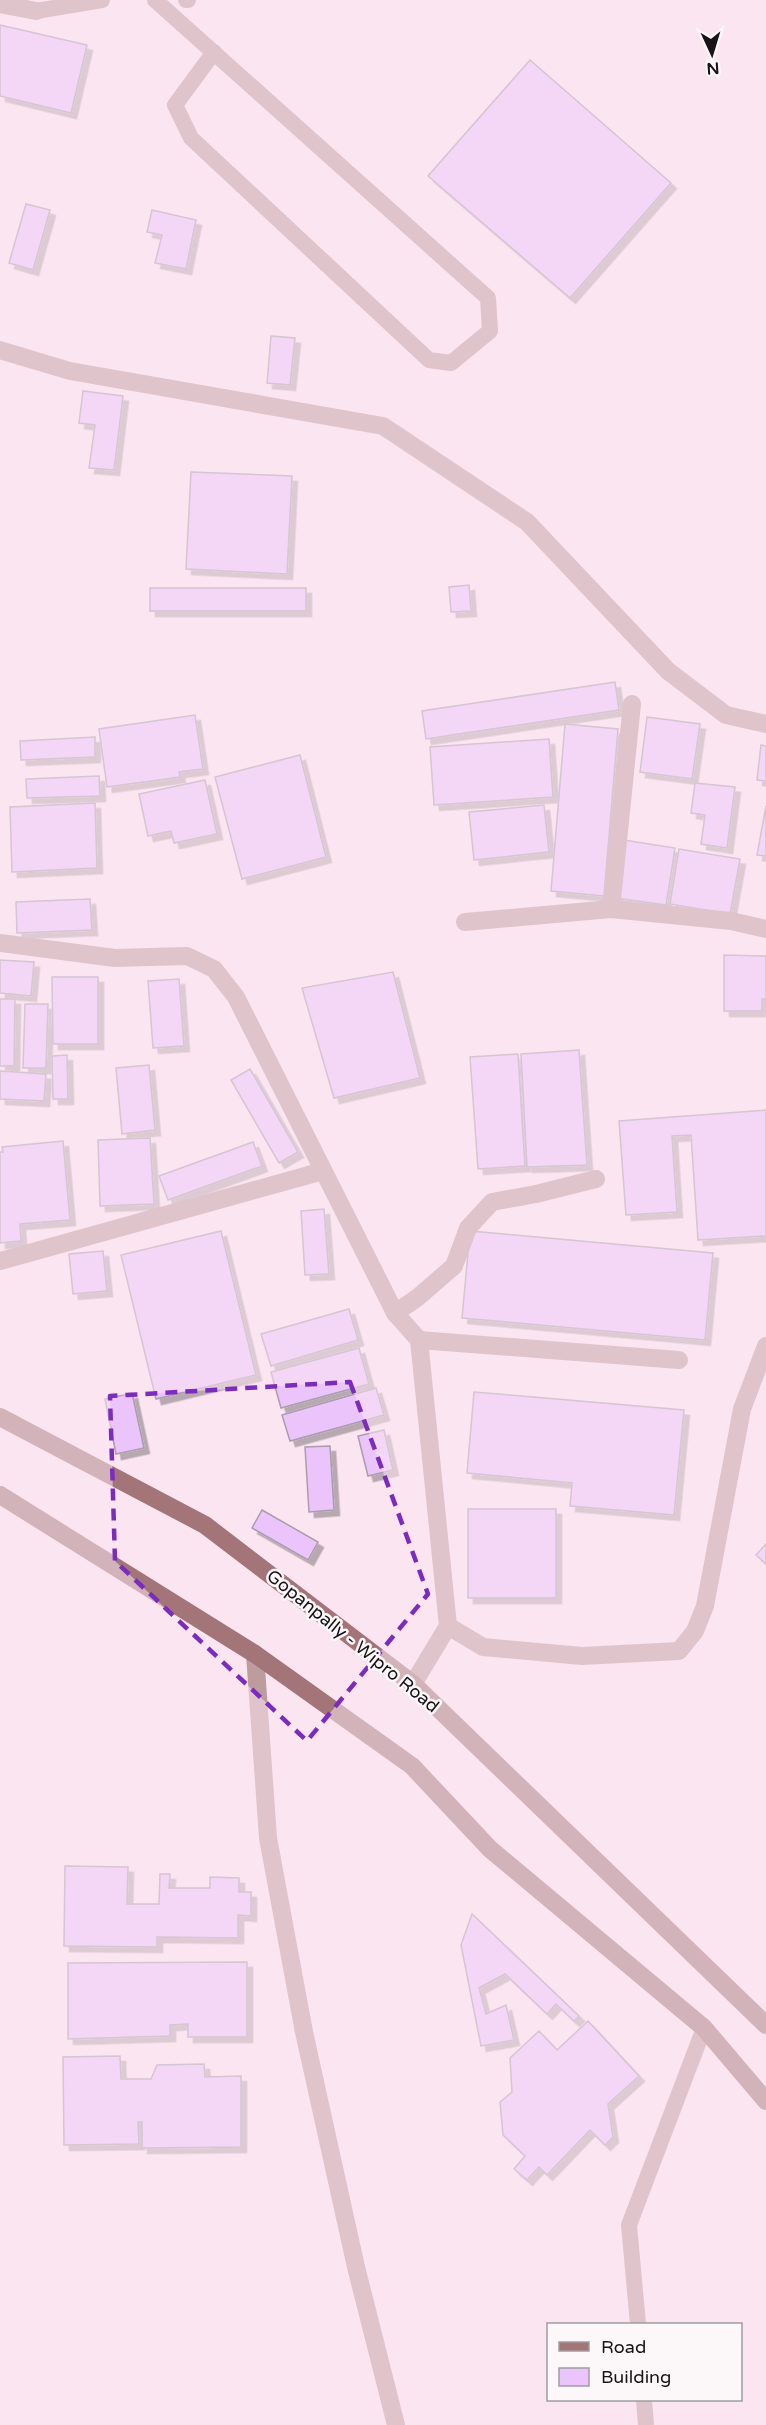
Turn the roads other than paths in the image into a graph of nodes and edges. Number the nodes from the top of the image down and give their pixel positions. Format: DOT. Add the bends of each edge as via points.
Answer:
graph roads {
  1 [pos="102,0"];
  2 [pos="156,0"];
  3 [pos="0,4"];
  4 [pos="36,11"];
  5 [pos="214,52"];
  6 [pos="0,351"];
  7 [pos="632,704"];
  8 [pos="766,724"];
  9 [pos="611,909"];
  10 [pos="465,922"];
  11 [pos="766,929"];
  12 [pos="0,943"];
  13 [pos="323,1171"];
  14 [pos="596,1179"];
  15 [pos="0,1261"];
  16 [pos="394,1313"];
  17 [pos="419,1340"];
  18 [pos="766,1346"];
  19 [pos="680,1360"];
  20 [pos="0,1416"];
  21 [pos="0,1495"];
  22 [pos="448,1626"];
  23 [pos="255,1654"];
  24 [pos="413,1684"];
  25 [pos="766,2025"];
  26 [pos="704,2028"];
  27 [pos="766,2101"];
  28 [pos="638,2323"];
  29 [pos="644,2401"];
  30 [pos="396,2425"];
  31 [pos="646,2425"];
  1 -- 4 [label="lane"];
  2 -- 5 [label="lane"];
  3 -- 4 [label="street"];
  5 -- 5 [label="lane" via="488,298 490,331 451,363 429,360 191,138 175,105"];
  6 -- 8 [label="street" via="70,371 383,426 527,522 668,671 726,715"];
  7 -- 9 [label="street"];
  9 -- 10 [label="street"];
  9 -- 11 [label="street" via="731,921"];
  12 -- 13 [label="street" via="115,958 187,956 214,969 236,997"];
  13 -- 15 [label="street"];
  13 -- 16 [label="street"];
  14 -- 16 [label="street" via="492,1202 468,1228 454,1266"];
  16 -- 17 [label="street"];
  17 -- 19 [label="street"];
  17 -- 22 [label="street"];
  18 -- 22 [label="street" via="742,1409 705,1605 694,1631 679,1651 582,1656 483,1647"];
  20 -- 24 [label="main road, Gopanpally - Wipro Road" via="205,1525"];
  21 -- 23 [label="main road"];
  22 -- 24 [label="street"];
  23 -- 26 [label="main road" via="412,1766 490,1848"];
  23 -- 30 [label="street" via="268,1838 304,2031 356,2267"];
  24 -- 25 [label="main road, Gopanpally - Wipro Road"];
  26 -- 27 [label="main road"];
  26 -- 28 [label="lane" via="629,2225"];
  29 -- 31 [label="lane"];
}
